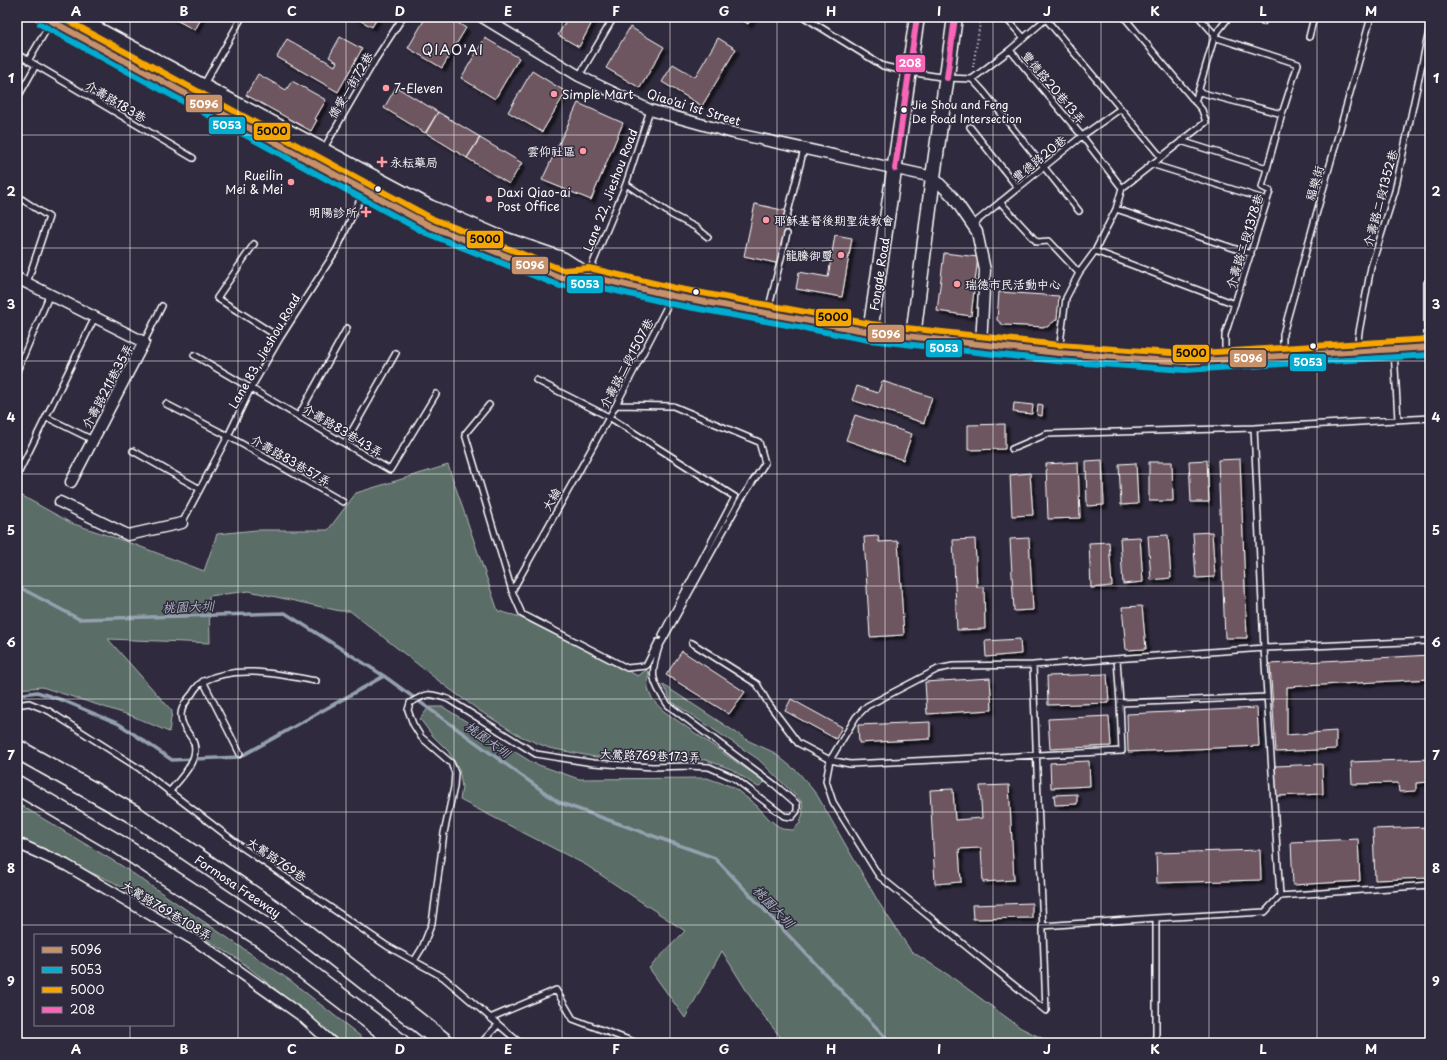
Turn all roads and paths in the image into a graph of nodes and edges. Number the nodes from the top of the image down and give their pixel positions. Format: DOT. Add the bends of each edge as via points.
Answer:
graph roads {
  1 [pos="73,17"];
  2 [pos="242,17"];
  3 [pos="403,17"];
  4 [pos="482,17"];
  5 [pos="614,17"];
  6 [pos="804,17"];
  7 [pos="917,17"];
  8 [pos="955,17"];
  9 [pos="981,17"];
  10 [pos="1005,17"];
  11 [pos="1124,17"];
  12 [pos="1198,17"];
  13 [pos="1229,17"];
  14 [pos="1314,17"];
  15 [pos="1370,17"];
  16 [pos="1047,18"];
  17 [pos="48,19"];
  18 [pos="1430,26"];
  19 [pos="1215,36"];
  20 [pos="1309,36"];
  21 [pos="1024,38"];
  22 [pos="1010,50"];
  23 [pos="17,54"];
  24 [pos="28,61"];
  25 [pos="36,65"];
  26 [pos="909,72"];
  27 [pos="580,76"];
  28 [pos="947,78"];
  29 [pos="972,79"];
  30 [pos="1199,92"];
  31 [pos="199,93"];
  32 [pos="17,100"];
  33 [pos="1196,102"];
  34 [pos="1120,108"];
  35 [pos="650,110"];
  36 [pos="1282,114"];
  37 [pos="970,127"];
  38 [pos="1082,136"];
  39 [pos="1181,141"];
  40 [pos="804,149"];
  41 [pos="322,151"];
  42 [pos="1161,157"];
  43 [pos="193,158"];
  44 [pos="314,164"];
  45 [pos="1151,164"];
  46 [pos="1044,166"];
  47 [pos="1267,168"];
  48 [pos="895,169"];
  49 [pos="933,177"];
  50 [pos="626,184"];
  51 [pos="1018,188"];
  52 [pos="1122,188"];
  53 [pos="364,190"];
  54 [pos="17,196"];
  55 [pos="1267,200"];
  56 [pos="1000,202"];
  57 [pos="1116,209"];
  58 [pos="1080,211"];
  59 [pos="787,216"];
  60 [pos="972,225"];
  61 [pos="787,234"];
  62 [pos="708,237"];
  63 [pos="254,244"];
  64 [pos="1095,251"];
  65 [pos="1251,254"];
  66 [pos="1079,273"];
  67 [pos="588,276"];
  68 [pos="17,278"];
  69 [pos="1430,279"];
  70 [pos="27,283"];
  71 [pos="50,294"];
  72 [pos="673,296"];
  73 [pos="1235,304"];
  74 [pos="162,306"];
  75 [pos="768,313"];
  76 [pos="95,317"];
  77 [pos="347,328"];
  78 [pos="870,332"];
  79 [pos="913,337"];
  80 [pos="280,338"];
  81 [pos="144,342"];
  82 [pos="981,345"];
  83 [pos="1428,347"];
  84 [pos="1394,349"];
  85 [pos="1357,351"];
  86 [pos="396,353"];
  87 [pos="1058,353"];
  88 [pos="194,355"];
  89 [pos="1283,356"];
  90 [pos="1225,360"];
  91 [pos="17,371"];
  92 [pos="536,380"];
  93 [pos="251,388"];
  94 [pos="436,394"];
  95 [pos="166,404"];
  96 [pos="490,405"];
  97 [pos="616,405"];
  98 [pos="299,415"];
  99 [pos="46,417"];
  100 [pos="609,417"];
  101 [pos="1430,418"];
  102 [pos="1398,420"];
  103 [pos="1254,428"];
  104 [pos="228,436"];
  105 [pos="93,440"];
  106 [pos="345,443"];
  107 [pos="1012,449"];
  108 [pos="133,451"];
  109 [pos="17,476"];
  110 [pos="70,482"];
  111 [pos="200,489"];
  112 [pos="60,502"];
  113 [pos="343,502"];
  114 [pos="182,523"];
  115 [pos="512,591"];
  116 [pos="1430,641"];
  117 [pos="692,643"];
  118 [pos="1264,648"];
  119 [pos="1117,659"];
  120 [pos="1033,665"];
  121 [pos="203,681"];
  122 [pos="316,681"];
  123 [pos="1267,697"];
  124 [pos="1120,703"];
  125 [pos="17,705"];
  126 [pos="17,748"];
  127 [pos="240,754"];
  128 [pos="1036,755"];
  129 [pos="830,760"];
  130 [pos="17,785"];
  131 [pos="169,792"];
  132 [pos="17,843"];
  133 [pos="1430,885"];
  134 [pos="1280,896"];
  135 [pos="1156,918"];
  136 [pos="1042,926"];
  137 [pos="414,960"];
  138 [pos="490,1018"];
  139 [pos="498,1025"];
  140 [pos="332,1043"];
  141 [pos="400,1043"];
  142 [pos="445,1043"];
  143 [pos="481,1043"];
  144 [pos="520,1043"];
  145 [pos="637,1043"];
  146 [pos="1156,1043"];
  1 -- 31 [label="main road"];
  2 -- 31 [label="lane"];
  3 -- 41 [label="lane, 僑愛一街72巷"];
  4 -- 27 [label="street, Qiao'ai 1st Street"];
  5 -- 27 [label="lane"];
  6 -- 26 [label="lane" via="883,66"];
  7 -- 26 [label="main road, Fongde Road"];
  8 -- 28 [label="main road"];
  9 -- 29 [label="path"];
  10 -- 21 [label="lane"];
  11 -- 33 [label="lane"];
  12 -- 19 [label="lane"];
  13 -- 19 [label="lane"];
  14 -- 20 [label="lane"];
  15 -- 89 [label="lane, 福樂街" via="1283,334"];
  16 -- 21 [label="lane"];
  16 -- 34 [label="lane"];
  17 -- 24 [label="lane"];
  17 -- 31 [label="main road"];
  18 -- 85 [label="lane, 介壽路二段1352巷" via="1395,191 1371,267"];
  19 -- 30 [label="lane"];
  19 -- 36 [label="lane, 介壽路二段1378巷" via="1298,64"];
  21 -- 22 [label="lane"];
  22 -- 29 [label="lane"];
  22 -- 38 [label="lane, 豐德路20巷13弄"];
  23 -- 24 [label="lane, 介壽路183巷"];
  24 -- 25 [label="lane, 介壽路183巷"];
  25 -- 32 [label="lane"];
  25 -- 43 [label="lane, 介壽路183巷"];
  26 -- 28 [label="lane"];
  26 -- 48 [label="main road, Fongde Road"];
  27 -- 35 [label="street, Qiao'ai 1st Street"];
  28 -- 29 [label="lane"];
  28 -- 49 [label="main road"];
  29 -- 46 [label="lane"];
  30 -- 33 [label="lane"];
  30 -- 36 [label="lane"];
  31 -- 41 [label="main road"];
  31 -- 44 [label="main road"];
  33 -- 39 [label="lane" via="1206,122"];
  34 -- 38 [label="lane, 豐德路20巷"];
  34 -- 42 [label="lane"];
  35 -- 40 [label="street, Qiao'ai 1st Street"];
  35 -- 50 [label="lane, Lane 22, Jieshou Road"];
  36 -- 47 [label="lane, 介壽路二段1378巷"];
  37 -- 51 [label="lane"];
  38 -- 46 [label="lane, 豐德路20巷"];
  38 -- 52 [label="lane, 豐德路20巷13弄"];
  39 -- 42 [label="lane"];
  39 -- 47 [label="lane"];
  40 -- 48 [label="street, Qiao'ai 1st Street"];
  40 -- 59 [label="lane"];
  41 -- 44 [label="lane, 僑愛一街72巷"];
  41 -- 67 [label="main road" via="430,208 499,238 563,260"];
  42 -- 45 [label="lane"];
  44 -- 53 [label="main road"];
  45 -- 52 [label="lane"];
  45 -- 55 [label="lane"];
  46 -- 51 [label="lane, 豐德路20巷"];
  46 -- 58 [label="lane"];
  47 -- 55 [label="lane, 介壽路二段1378巷" via="1262,187 1270,191"];
  48 -- 49 [label="street"];
  48 -- 78 [label="main road, Fongde Road"];
  49 -- 60 [label="street" via="953,197"];
  49 -- 79 [label="main road"];
  50 -- 62 [label="lane"];
  50 -- 67 [label="lane, Lane 22, Jieshou Road"];
  51 -- 56 [label="lane, 豐德路20巷"];
  52 -- 57 [label="lane"];
  53 -- 67 [label="main road" via="430,226 562,278"];
  53 -- 80 [label="lane, Lane 83, Jieshou Road" via="337,248"];
  54 -- 70 [label="lane" via="49,217"];
  55 -- 65 [label="lane, 介壽路二段1378巷"];
  56 -- 60 [label="lane, 豐德路20巷"];
  56 -- 66 [label="lane" via="1037,242 1049,241"];
  57 -- 64 [label="lane"];
  57 -- 65 [label="lane"];
  60 -- 82 [label="street" via="978,232 985,270"];
  61 -- 75 [label="lane"];
  63 -- 80 [label="lane" via="216,298"];
  64 -- 66 [label="lane"];
  64 -- 73 [label="lane"];
  65 -- 73 [label="lane, 介壽路二段1378巷"];
  66 -- 87 [label="lane" via="1066,298"];
  67 -- 72 [label="main road"];
  68 -- 70 [label="street, 介壽路211巷35弄"];
  69 -- 83 [label="lane"];
  70 -- 71 [label="street, 介壽路211巷35弄"];
  71 -- 76 [label="street, 介壽路211巷35弄"];
  71 -- 91 [label="lane"];
  72 -- 75 [label="main road"];
  72 -- 97 [label="lane, 介壽路二段1507巷"];
  73 -- 90 [label="lane, 介壽路二段1378巷" via="1226,335"];
  74 -- 81 [label="lane"];
  75 -- 78 [label="main road"];
  76 -- 81 [label="street, 介壽路211巷35弄"];
  76 -- 99 [label="lane"];
  77 -- 98 [label="lane"];
  78 -- 79 [label="main road"];
  79 -- 82 [label="main road"];
  80 -- 93 [label="lane, Lane 83, Jieshou Road"];
  81 -- 105 [label="street, 介壽路211巷35弄"];
  82 -- 87 [label="main road"];
  83 -- 84 [label="main road"];
  84 -- 85 [label="main road"];
  84 -- 102 [label="lane"];
  85 -- 89 [label="main road"];
  86 -- 106 [label="lane"];
  87 -- 90 [label="main road" via="1185,362"];
  88 -- 93 [label="lane, 介壽路83巷43弄"];
  89 -- 90 [label="main road"];
  92 -- 100 [label="lane"];
  93 -- 98 [label="lane, 介壽路83巷43弄"];
  93 -- 104 [label="lane, Lane 83, Jieshou Road"];
  94 -- 106 [label="lane, 介壽路83巷43弄" via="390,470"];
  95 -- 104 [label="lane, 介壽路83巷57弄"];
  96 -- 115 [label="lane" via="465,434"];
  97 -- 100 [label="lane, 介壽路二段1507巷"];
  97 -- 137 [label="lane, 大鶯路769巷173弄" via="673,406 759,442 765,463 740,501 659,647 653,665 653,677 659,693 668,705 774,785 797,804 797,811 792,817 784,816 734,778 709,767 593,763 536,754 448,699 432,694 421,696 410,703 408,710 413,724 422,737 451,763 455,773 432,923"];
  98 -- 106 [label="lane, 介壽路83巷43弄"];
  99 -- 105 [label="lane"];
  99 -- 109 [label="lane"];
  100 -- 115 [label="lane, 大綸"];
  100 -- 115 [label="lane" via="735,498 646,666 627,668 522,614"];
  101 -- 102 [label="lane"];
  102 -- 103 [label="lane"];
  103 -- 107 [label="lane" via="1047,434"];
  103 -- 118 [label="lane"];
  104 -- 111 [label="lane, Lane 83, Jieshou Road"];
  104 -- 113 [label="lane, 介壽路83巷57弄"];
  105 -- 110 [label="street, 介壽路211巷35弄"];
  108 -- 111 [label="lane"];
  111 -- 114 [label="lane, Lane 83, Jieshou Road"];
  112 -- 114 [label="street" via="128,535"];
  116 -- 118 [label="lane"];
  117 -- 129 [label="lane" via="757,684 798,743"];
  118 -- 119 [label="lane"];
  118 -- 123 [label="lane"];
  119 -- 120 [label="lane"];
  119 -- 124 [label="lane"];
  120 -- 128 [label="lane"];
  120 -- 129 [label="lane" via="953,666 938,669 867,706 856,717"];
  121 -- 122 [label="lane" via="222,674 261,672"];
  121 -- 127 [label="lane"];
  121 -- 131 [label="lane" via="184,703 181,713 182,724 195,744 194,756 187,770"];
  123 -- 124 [label="lane"];
  123 -- 134 [label="lane"];
  124 -- 128 [label="lane" via="1122,751"];
  125 -- 131 [label="lane, 大鶯路769巷" via="29,703 49,711 140,769"];
  126 -- 142 [label="highway, Formosa Freeway" via="133,814 276,912"];
  128 -- 129 [label="lane" via="850,764"];
  128 -- 136 [label="lane"];
  129 -- 136 [label="lane" via="826,781 833,802 879,876 1046,1011"];
  130 -- 141 [label="highway" via="118,844 268,942"];
  131 -- 137 [label="lane, 大鶯路769巷" via="249,852 387,946"];
  132 -- 140 [label="street, 大鶯路769巷108弄" via="66,865 199,943 302,1016"];
  133 -- 134 [label="lane"];
  134 -- 135 [label="lane" via="1265,912"];
  135 -- 136 [label="lane"];
  135 -- 146 [label="lane"];
  137 -- 138 [label="lane, 大鶯路769巷" via="442,977"];
  138 -- 139 [label="lane, 大鶯路769巷"];
  138 -- 145 [label="lane" via="556,990 573,1019"];
  139 -- 143 [label="lane"];
  139 -- 144 [label="lane, 大鶯路769巷"];
}
